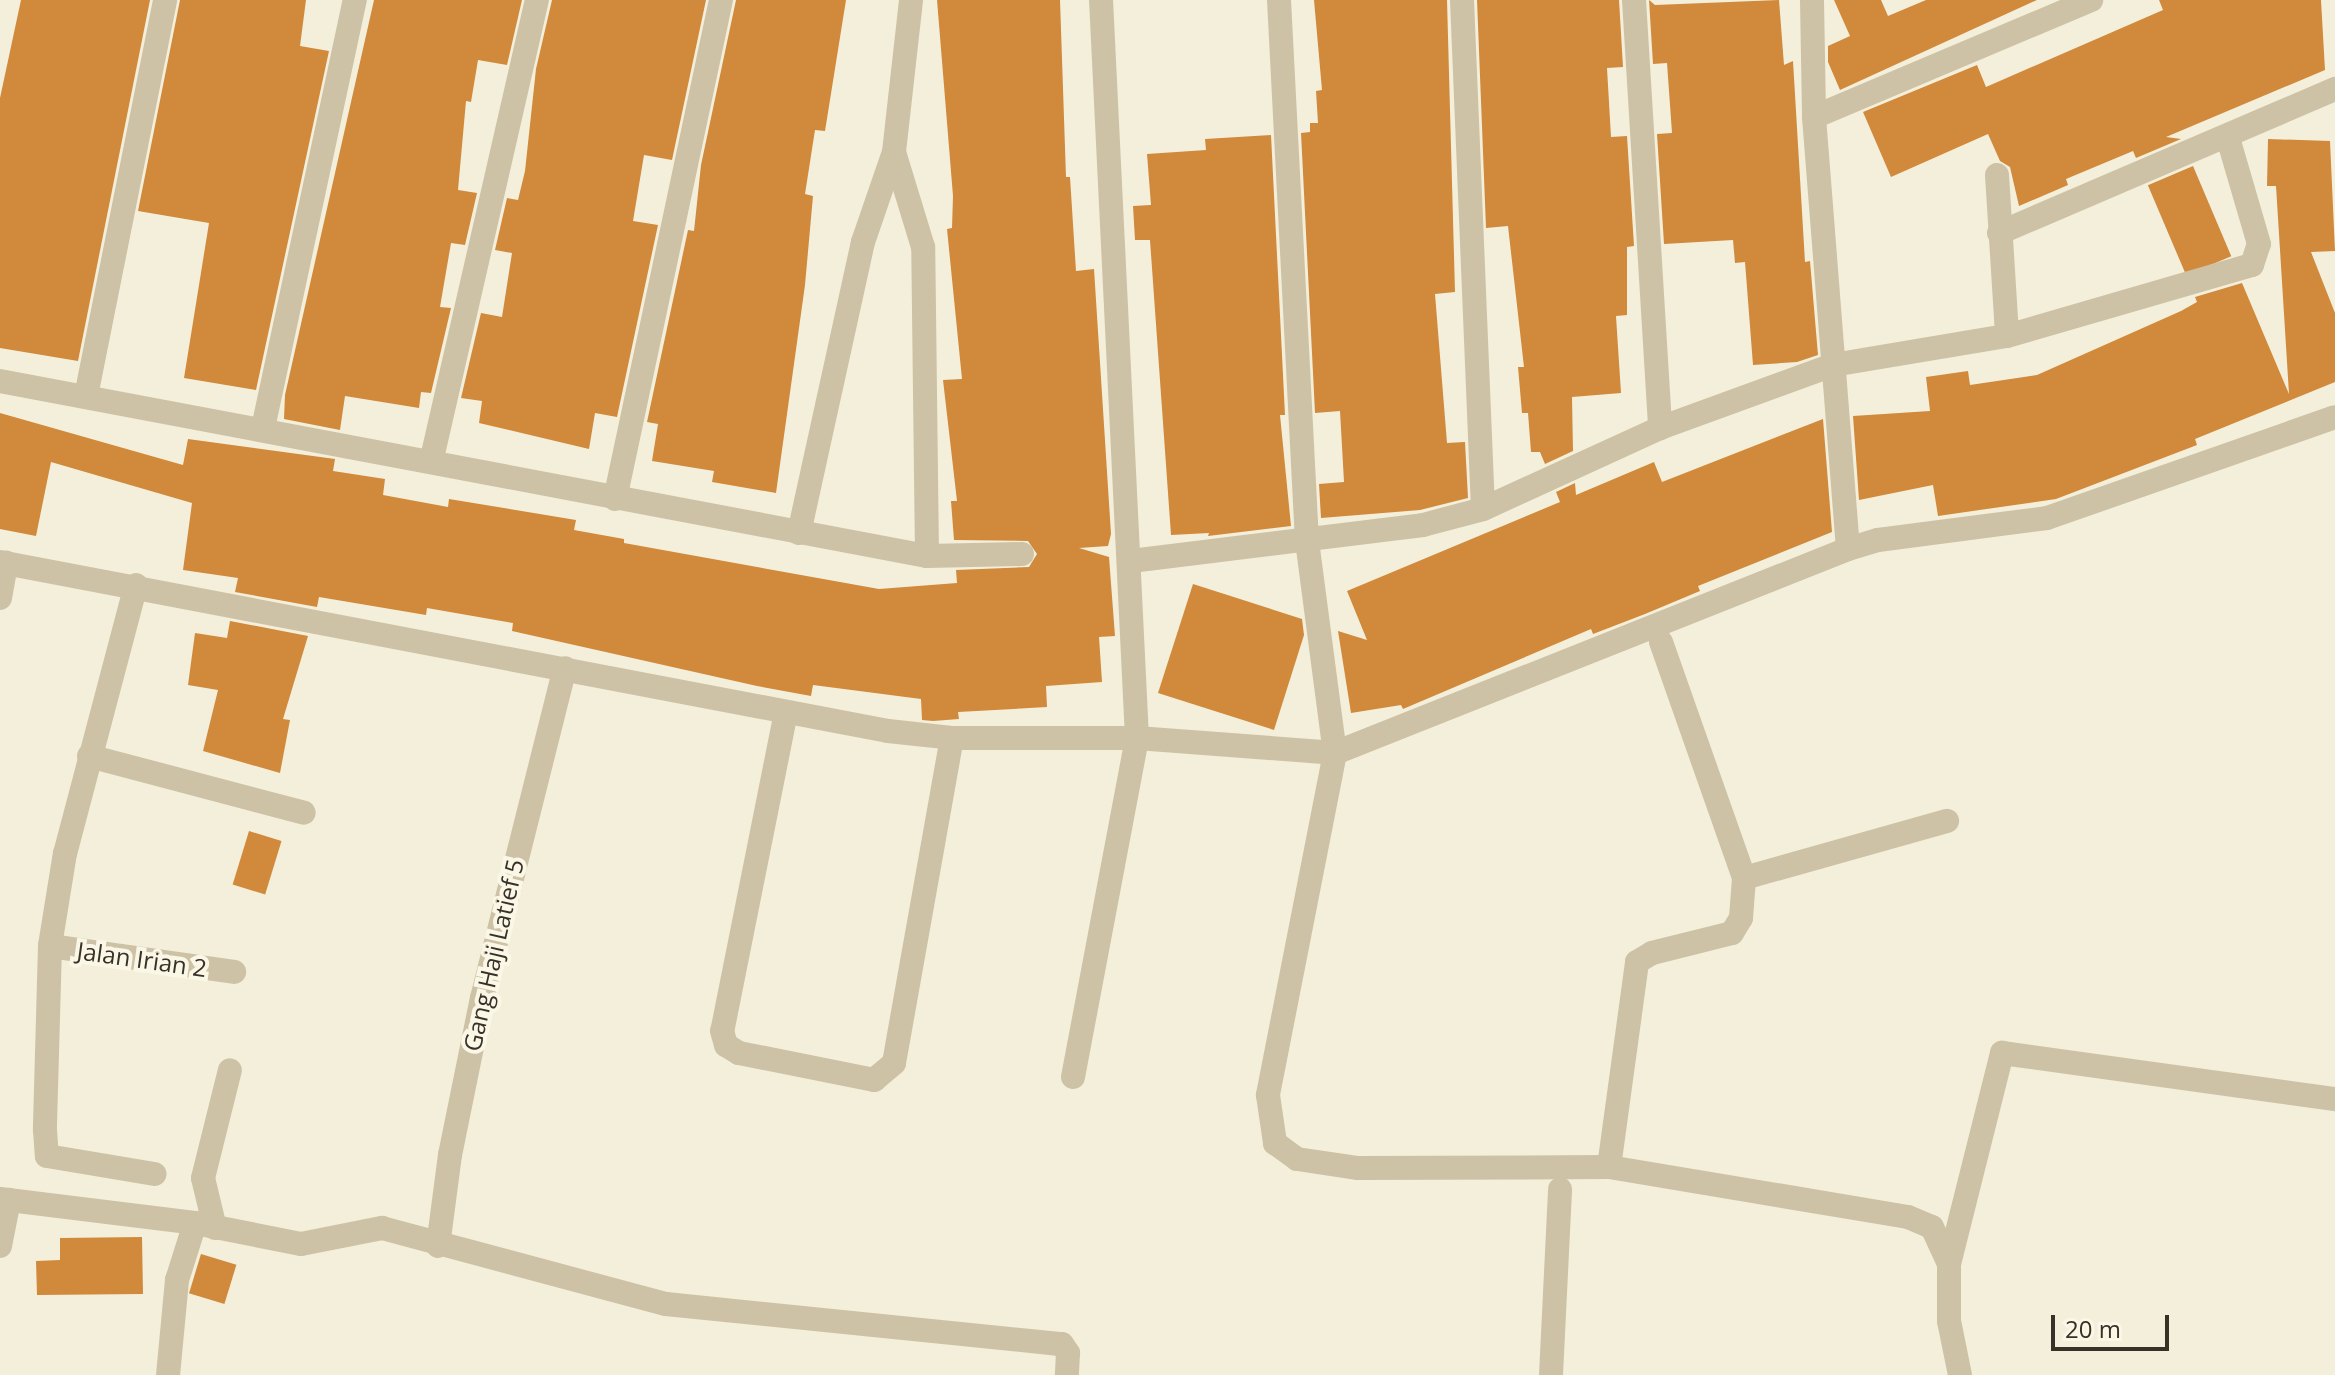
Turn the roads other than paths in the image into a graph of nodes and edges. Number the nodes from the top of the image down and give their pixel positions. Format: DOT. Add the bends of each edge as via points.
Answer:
graph roads {
  1 [pos="165,0"];
  2 [pos="355,0"];
  3 [pos="537,0"];
  4 [pos="721,0"];
  5 [pos="911,0"];
  6 [pos="1101,0"];
  7 [pos="1279,0"];
  8 [pos="1462,0"];
  9 [pos="1634,0"];
  10 [pos="1812,0"];
  11 [pos="2091,0"];
  12 [pos="2335,89"];
  13 [pos="1814,117"];
  14 [pos="2228,138"];
  15 [pos="894,152"];
  16 [pos="1997,175"];
  17 [pos="1999,233"];
  18 [pos="2007,336"];
  19 [pos="1833,365"];
  20 [pos="0,381"];
  21 [pos="86,396"];
  22 [pos="2335,417"];
  23 [pos="263,428"];
  24 [pos="1660,428"];
  25 [pos="432,458"];
  26 [pos="615,499"];
  27 [pos="1483,509"];
  28 [pos="799,533"];
  29 [pos="1307,541"];
  30 [pos="1848,549"];
  31 [pos="1022,554"];
  32 [pos="927,556"];
  33 [pos="1131,561"];
  34 [pos="3,563"];
  35 [pos="136,585"];
  36 [pos="0,598"];
  37 [pos="1661,642"];
  38 [pos="565,668"];
  39 [pos="786,712"];
  40 [pos="952,738"];
  41 [pos="1137,738"];
  42 [pos="1335,753"];
  43 [pos="89,756"];
  44 [pos="304,813"];
  45 [pos="1947,821"];
  46 [pos="1744,878"];
  47 [pos="50,946"];
  48 [pos="234,972"];
  49 [pos="230,1070"];
  50 [pos="1073,1077"];
  51 [pos="2335,1099"];
  52 [pos="1609,1167"];
  53 [pos="155,1174"];
  54 [pos="1560,1189"];
  55 [pos="4,1199"];
  56 [pos="205,1226"];
  57 [pos="0,1246"];
  58 [pos="438,1246"];
  59 [pos="1949,1264"];
  60 [pos="168,1375"];
  61 [pos="1067,1375"];
  62 [pos="1551,1375"];
  63 [pos="1960,1375"];
  1 -- 21 [label="street"];
  2 -- 23 [label="street"];
  3 -- 25 [label="street"];
  4 -- 26 [label="street"];
  5 -- 15 [label="street"];
  6 -- 33 [label="street"];
  7 -- 29 [label="street"];
  8 -- 27 [label="street"];
  9 -- 24 [label="street"];
  10 -- 13 [label="street"];
  11 -- 13 [label="street"];
  12 -- 14 [label="street"];
  13 -- 19 [label="street"];
  14 -- 17 [label="street"];
  14 -- 18 [label="street" via="2259,244 2252,265"];
  15 -- 28 [label="street" via="863,242"];
  15 -- 32 [label="street" via="923,247"];
  16 -- 17 [label="street"];
  17 -- 18 [label="street"];
  18 -- 19 [label="street"];
  19 -- 24 [label="street"];
  19 -- 30 [label="street"];
  20 -- 21 [label="street"];
  21 -- 23 [label="street"];
  22 -- 30 [label="street" via="2047,518 1878,540"];
  23 -- 25 [label="street"];
  24 -- 27 [label="street"];
  25 -- 26 [label="street"];
  26 -- 28 [label="street"];
  27 -- 29 [label="street" via="1423,525"];
  28 -- 32 [label="street"];
  29 -- 33 [label="street"];
  29 -- 42 [label="street"];
  30 -- 42 [label="street"];
  31 -- 32 [label="street"];
  33 -- 41 [label="street"];
  34 -- 35 [label="street"];
  34 -- 36 [label="street"];
  35 -- 38 [label="street"];
  35 -- 43 [label="street"];
  37 -- 46 [label="street"];
  38 -- 39 [label="street"];
  38 -- 58 [label="street, Gang Haji Latief 5" via="482,998 450,1155"];
  39 -- 40 [label="street"];
  39 -- 40 [label="street" via="722,1031 726,1045 739,1053 874,1080 894,1063"];
  40 -- 41 [label="street"];
  41 -- 42 [label="street"];
  41 -- 50 [label="street"];
  42 -- 52 [label="street" via="1268,1095 1275,1143 1297,1159 1358,1168"];
  43 -- 44 [label="street"];
  43 -- 47 [label="street" via="65,853"];
  45 -- 46 [label="street"];
  46 -- 52 [label="street" via="1741,918 1732,933 1652,953 1637,962"];
  47 -- 48 [label="street, Jalan Irian 2"];
  47 -- 53 [label="street" via="47,1156"];
  49 -- 56 [label="street" via="203,1178"];
  51 -- 59 [label="street" via="2002,1053"];
  52 -- 59 [label="street" via="1908,1217 1932,1227"];
  54 -- 62 [label="street"];
  55 -- 56 [label="street"];
  55 -- 57 [label="street"];
  56 -- 58 [label="street" via="301,1244 382,1228"];
  56 -- 60 [label="street" via="177,1280"];
  58 -- 61 [label="street" via="666,1304 1062,1344 1068,1353"];
  59 -- 63 [label="street" via="1949,1321"];
}
